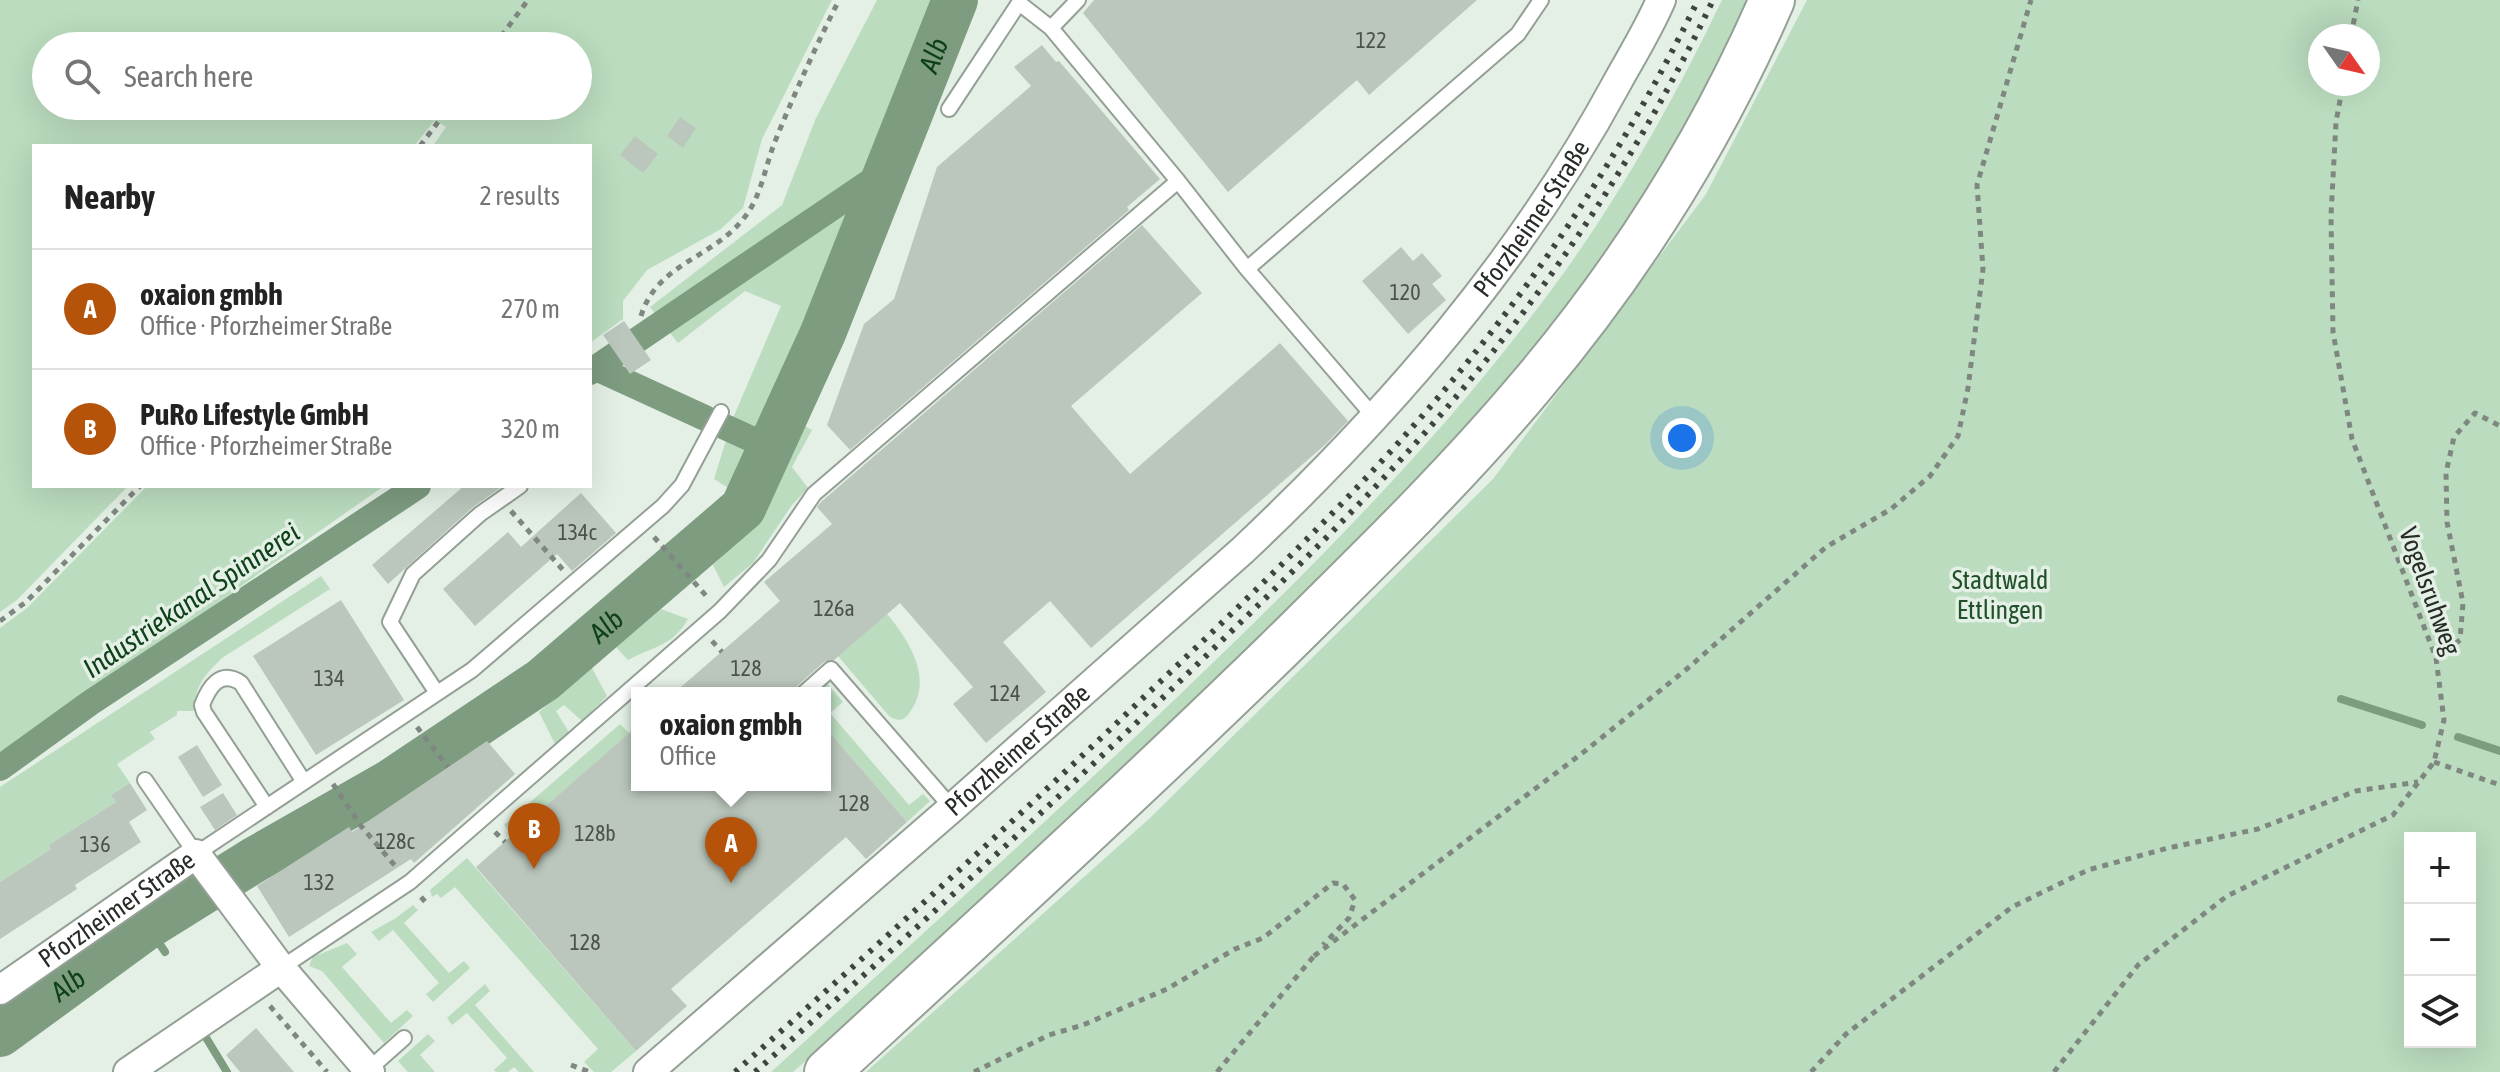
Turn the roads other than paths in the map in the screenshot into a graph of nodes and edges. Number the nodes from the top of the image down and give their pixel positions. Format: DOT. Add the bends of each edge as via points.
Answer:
graph roads {
  1 [pos="1078,0"];
  2 [pos="1541,0"];
  3 [pos="1661,0"];
  4 [pos="1772,0"];
  5 [pos="1051,28"];
  6 [pos="949,109"];
  7 [pos="1178,181"];
  8 [pos="1247,269"];
  9 [pos="721,412"];
  10 [pos="1375,418"];
  11 [pos="517,488"];
  12 [pos="633,687"];
  13 [pos="811,687"];
  14 [pos="631,689"];
  15 [pos="437,693"];
  16 [pos="145,780"];
  17 [pos="304,782"];
  18 [pos="267,807"];
  19 [pos="952,808"];
  20 [pos="202,863"];
  21 [pos="281,968"];
  22 [pos="0,990"];
  23 [pos="404,1038"];
  24 [pos="369,1071"];
  25 [pos="128,1072"];
  26 [pos="648,1072"];
  27 [pos="827,1072"];
  1 -- 5 [label="lane"];
  2 -- 8 [label="lane" via="1518,34"];
  3 -- 10 [label="street, Pforzheimer Straße" via="1595,123 1531,225 1468,312"];
  4 -- 27 [label="main road" via="1744,65 1683,172 1642,237 1532,385 1404,525 1158,767"];
  5 -- 6 [label="lane" via="1019,3"];
  5 -- 7 [label="lane"];
  7 -- 8 [label="lane"];
  7 -- 12 [label="lane" via="814,494 769,560"];
  8 -- 10 [label="lane"];
  9 -- 15 [label="lane" via="682,485 653,515 472,670"];
  10 -- 19 [label="street, Pforzheimer Straße" via="1243,550"];
  11 -- 15 [label="lane" via="413,574 390,622"];
  13 -- 19 [label="lane" via="831,669"];
  14 -- 21 [label="lane" via="410,882"];
  15 -- 17 [label="lane"];
  16 -- 20 [label="lane"];
  17 -- 18 [label="lane"];
  17 -- 18 [label="lane" via="241,683 232,677 213,683 204,712"];
  18 -- 20 [label="lane"];
  19 -- 26 [label="street, Pforzheimer Straße"];
  20 -- 21 [label="street, Pforzheimer Straße"];
  20 -- 22 [label="street, Pforzheimer Straße"];
  21 -- 24 [label="street, Pforzheimer Straße"];
  21 -- 25 [label="street"];
  23 -- 24 [label="lane"];
}
